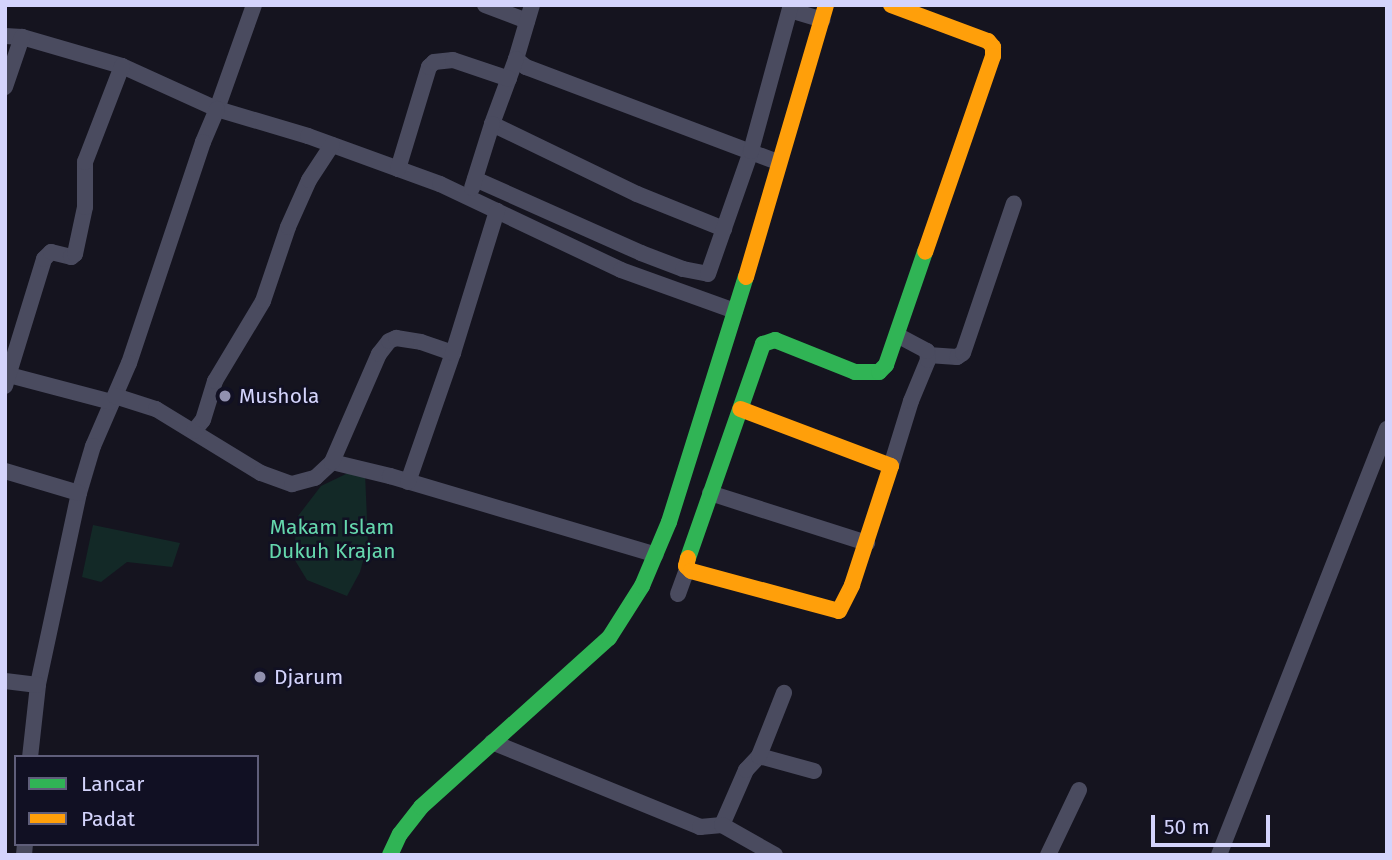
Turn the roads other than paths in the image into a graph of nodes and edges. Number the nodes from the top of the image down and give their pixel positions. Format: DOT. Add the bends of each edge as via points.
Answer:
graph roads {
  1 [pos="254,5"];
  2 [pos="485,5"];
  3 [pos="891,5"];
  4 [pos="790,8"];
  5 [pos="824,12"];
  6 [pos="530,13"];
  7 [pos="13,36"];
  8 [pos="516,59"];
  9 [pos="121,66"];
  10 [pos="509,79"];
  11 [pos="5,87"];
  12 [pos="218,109"];
  13 [pos="492,124"];
  14 [pos="332,145"];
  15 [pos="751,150"];
  16 [pos="778,162"];
  17 [pos="398,169"];
  18 [pos="475,179"];
  19 [pos="470,196"];
  20 [pos="1014,203"];
  21 [pos="497,211"];
  22 [pos="724,229"];
  23 [pos="735,311"];
  24 [pos="897,335"];
  25 [pos="453,353"];
  26 [pos="928,355"];
  27 [pos="721,366"];
  28 [pos="746,376"];
  29 [pos="7,380"];
  30 [pos="113,399"];
  31 [pos="740,409"];
  32 [pos="1387,429"];
  33 [pos="194,431"];
  34 [pos="698,439"];
  35 [pos="720,448"];
  36 [pos="332,462"];
  37 [pos="891,466"];
  38 [pos="5,471"];
  39 [pos="408,481"];
  40 [pos="79,493"];
  41 [pos="710,493"];
  42 [pos="867,543"];
  43 [pos="656,555"];
  44 [pos="687,569"];
  45 [pos="678,594"];
  46 [pos="5,681"];
  47 [pos="38,685"];
  48 [pos="784,693"];
  49 [pos="492,742"];
  50 [pos="30,755"];
  51 [pos="759,756"];
  52 [pos="814,771"];
  53 [pos="1079,790"];
  54 [pos="722,825"];
  55 [pos="390,855"];
  56 [pos="775,855"];
  57 [pos="1048,855"];
  58 [pos="1219,855"];
  1 -- 12 [label="street"];
  2 -- 6 [label="street"];
  3 -- 24 [label="street" via="988,40 993,47"];
  4 -- 5 [label="street"];
  4 -- 15 [label="street"];
  5 -- 16 [label="street"];
  6 -- 8 [label="street"];
  7 -- 9 [label="street"];
  7 -- 11 [label="street"];
  8 -- 10 [label="street"];
  8 -- 15 [label="street" via="539,74"];
  9 -- 12 [label="street"];
  9 -- 29 [label="street" via="85,162 85,207 75,254 51,252 44,259"];
  10 -- 13 [label="street"];
  10 -- 17 [label="street" via="453,60 433,62"];
  12 -- 14 [label="street"];
  12 -- 30 [label="street"];
  13 -- 18 [label="street"];
  13 -- 22 [label="street" via="638,194"];
  14 -- 17 [label="street"];
  14 -- 33 [label="street" via="309,180 263,301 215,381"];
  15 -- 16 [label="street"];
  15 -- 22 [label="street"];
  16 -- 23 [label="street"];
  17 -- 19 [label="street"];
  18 -- 19 [label="street"];
  18 -- 22 [label="street" via="701,275 711,272"];
  19 -- 21 [label="street"];
  20 -- 26 [label="street" via="962,353 957,357"];
  21 -- 23 [label="street" via="621,270"];
  21 -- 25 [label="street"];
  23 -- 27 [label="street"];
  24 -- 26 [label="street"];
  24 -- 28 [label="street" via="879,372 855,372 775,340 763,344"];
  25 -- 36 [label="street" via="421,342 389,341 379,354"];
  25 -- 39 [label="street"];
  26 -- 37 [label="street"];
  27 -- 28 [label="street"];
  27 -- 34 [label="street"];
  28 -- 31 [label="street"];
  29 -- 30 [label="street"];
  30 -- 33 [label="street" via="156,410"];
  30 -- 40 [label="street"];
  31 -- 35 [label="street"];
  31 -- 37 [label="street"];
  32 -- 58 [label="street"];
  33 -- 36 [label="street" via="261,473 292,484 315,478"];
  34 -- 35 [label="street"];
  34 -- 43 [label="street"];
  35 -- 41 [label="street"];
  36 -- 39 [label="street"];
  37 -- 42 [label="street"];
  38 -- 40 [label="street"];
  39 -- 43 [label="street"];
  40 -- 47 [label="street"];
  41 -- 42 [label="street"];
  41 -- 44 [label="street"];
  42 -- 44 [label="street" via="842,609 835,611"];
  43 -- 49 [label="street" via="609,638"];
  44 -- 45 [label="street"];
  46 -- 47 [label="street"];
  47 -- 50 [label="street"];
  48 -- 51 [label="street"];
  49 -- 54 [label="street" via="700,827"];
  49 -- 55 [label="street" via="421,807"];
  51 -- 52 [label="street"];
  51 -- 54 [label="street" via="746,770"];
  53 -- 57 [label="street"];
  54 -- 56 [label="street"];
}
